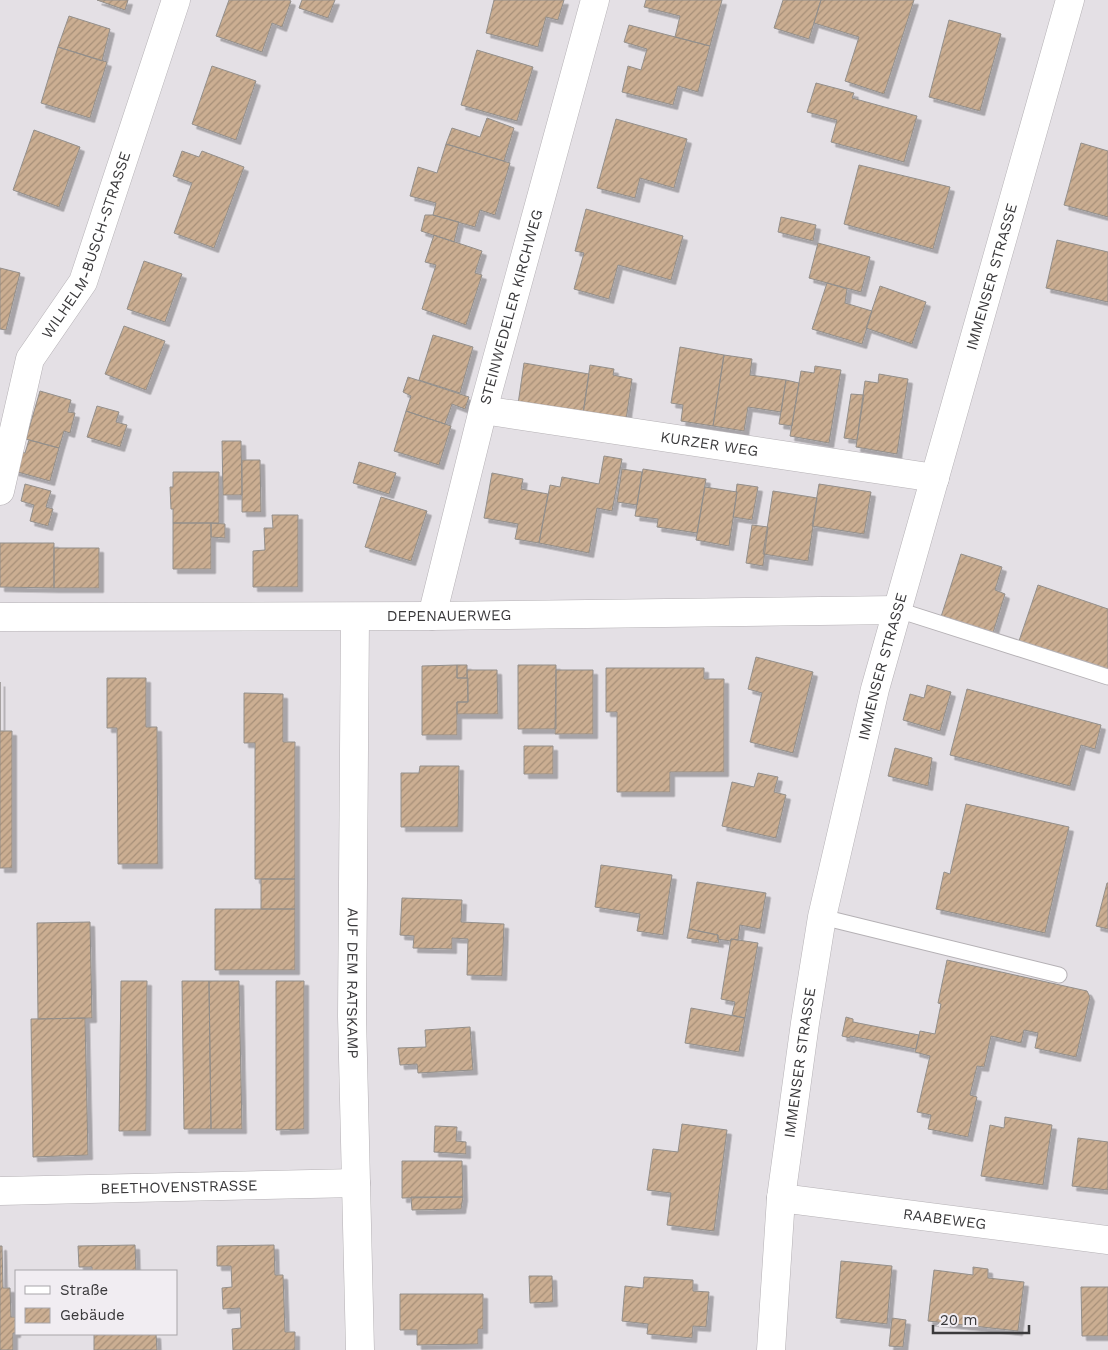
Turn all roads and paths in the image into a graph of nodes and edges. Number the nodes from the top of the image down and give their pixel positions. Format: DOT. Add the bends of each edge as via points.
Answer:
graph roads {
  1 [pos="176,0"];
  2 [pos="595,0"];
  3 [pos="1070,0"];
  4 [pos="483,410"];
  5 [pos="935,478"];
  6 [pos="0,490"];
  7 [pos="898,610"];
  8 [pos="432,616"];
  9 [pos="356,617"];
  10 [pos="0,618"];
  11 [pos="1108,677"];
  12 [pos="822,918"];
  13 [pos="1059,975"];
  14 [pos="356,1183"];
  15 [pos="0,1190"];
  16 [pos="782,1198"];
  17 [pos="1108,1240"];
  18 [pos="360,1350"];
  19 [pos="771,1350"];
  1 -- 6 [label="street, WILHELM-BUSCH-STRASSE" via="83,282 30,359"];
  2 -- 4 [label="street, STEINWEDELER KIRCHWEG"];
  3 -- 5 [label="street, IMMENSER STRASSE"];
  4 -- 5 [label="street, KURZER WEG"];
  4 -- 8 [label="street, STEINWEDELER KIRCHWEG"];
  5 -- 7 [label="street, IMMENSER STRASSE"];
  7 -- 8 [label="street, DEPENAUERWEG"];
  7 -- 11 [label="lane"];
  7 -- 12 [label="street, IMMENSER STRASSE"];
  8 -- 9 [label="street, DEPENAUERWEG"];
  9 -- 10 [label="street, DEPENAUERWEG"];
  9 -- 14 [label="street, AUF DEM RATSKAMP" via="352,1016"];
  12 -- 13 [label="lane"];
  12 -- 16 [label="street, IMMENSER STRASSE"];
  14 -- 15 [label="street, BEETHOVENSTRASSE"];
  14 -- 18 [label="street, AUF DEM RATSKAMP"];
  16 -- 17 [label="street, RAABEWEG"];
  16 -- 19 [label="street, IMMENSER STRASSE"];
}
